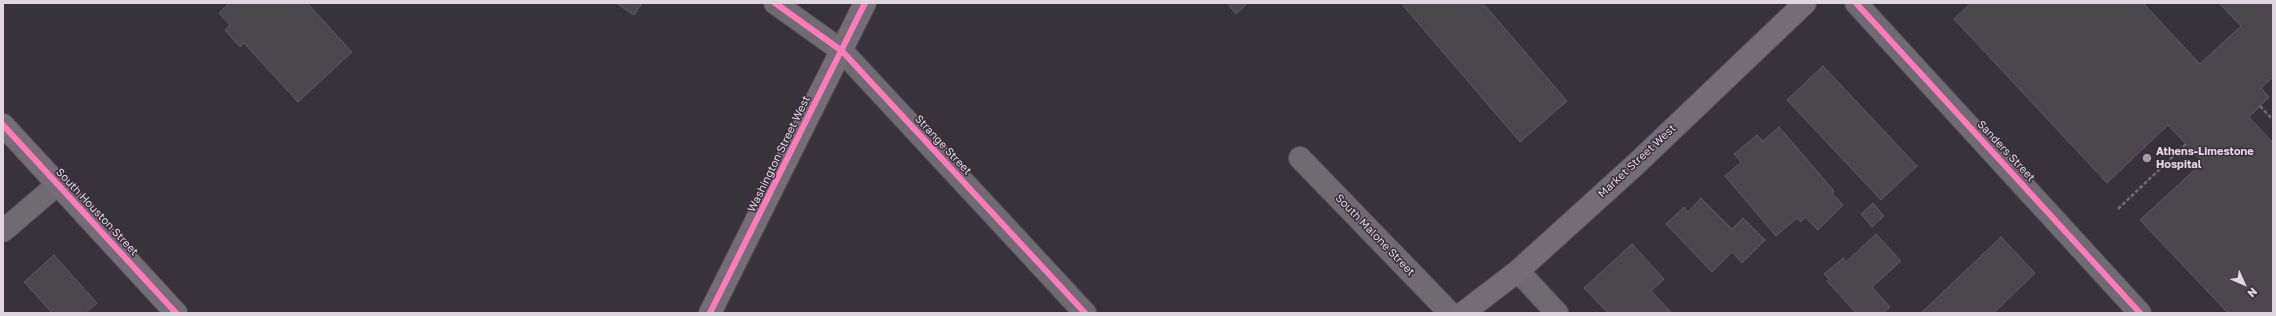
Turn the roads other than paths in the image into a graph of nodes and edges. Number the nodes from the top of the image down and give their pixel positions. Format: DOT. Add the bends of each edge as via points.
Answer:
graph roads {
  1 [pos="775,3"];
  2 [pos="865,3"];
  3 [pos="1805,3"];
  4 [pos="1856,3"];
  5 [pos="842,51"];
  6 [pos="3,125"];
  7 [pos="1300,158"];
  8 [pos="58,184"];
  9 [pos="3,231"];
  10 [pos="1518,271"];
  11 [pos="176,313"];
  12 [pos="710,313"];
  13 [pos="1085,313"];
  14 [pos="1450,313"];
  15 [pos="1463,313"];
  16 [pos="1557,313"];
  17 [pos="2140,313"];
  1 -- 5 [label="street, Strange Street"];
  2 -- 5 [label="street, Washington Street West"];
  3 -- 10 [label="street, Market Street West" via="1635,165"];
  4 -- 17 [label="street, Sanders Street"];
  5 -- 12 [label="street, Washington Street West"];
  5 -- 13 [label="street, Strange Street"];
  6 -- 8 [label="street, South Houston Street"];
  7 -- 14 [label="street, South Malone Street"];
  8 -- 9 [label="street"];
  8 -- 11 [label="street, South Houston Street"];
  10 -- 15 [label="street, Market Street West"];
  10 -- 16 [label="street"];
}
